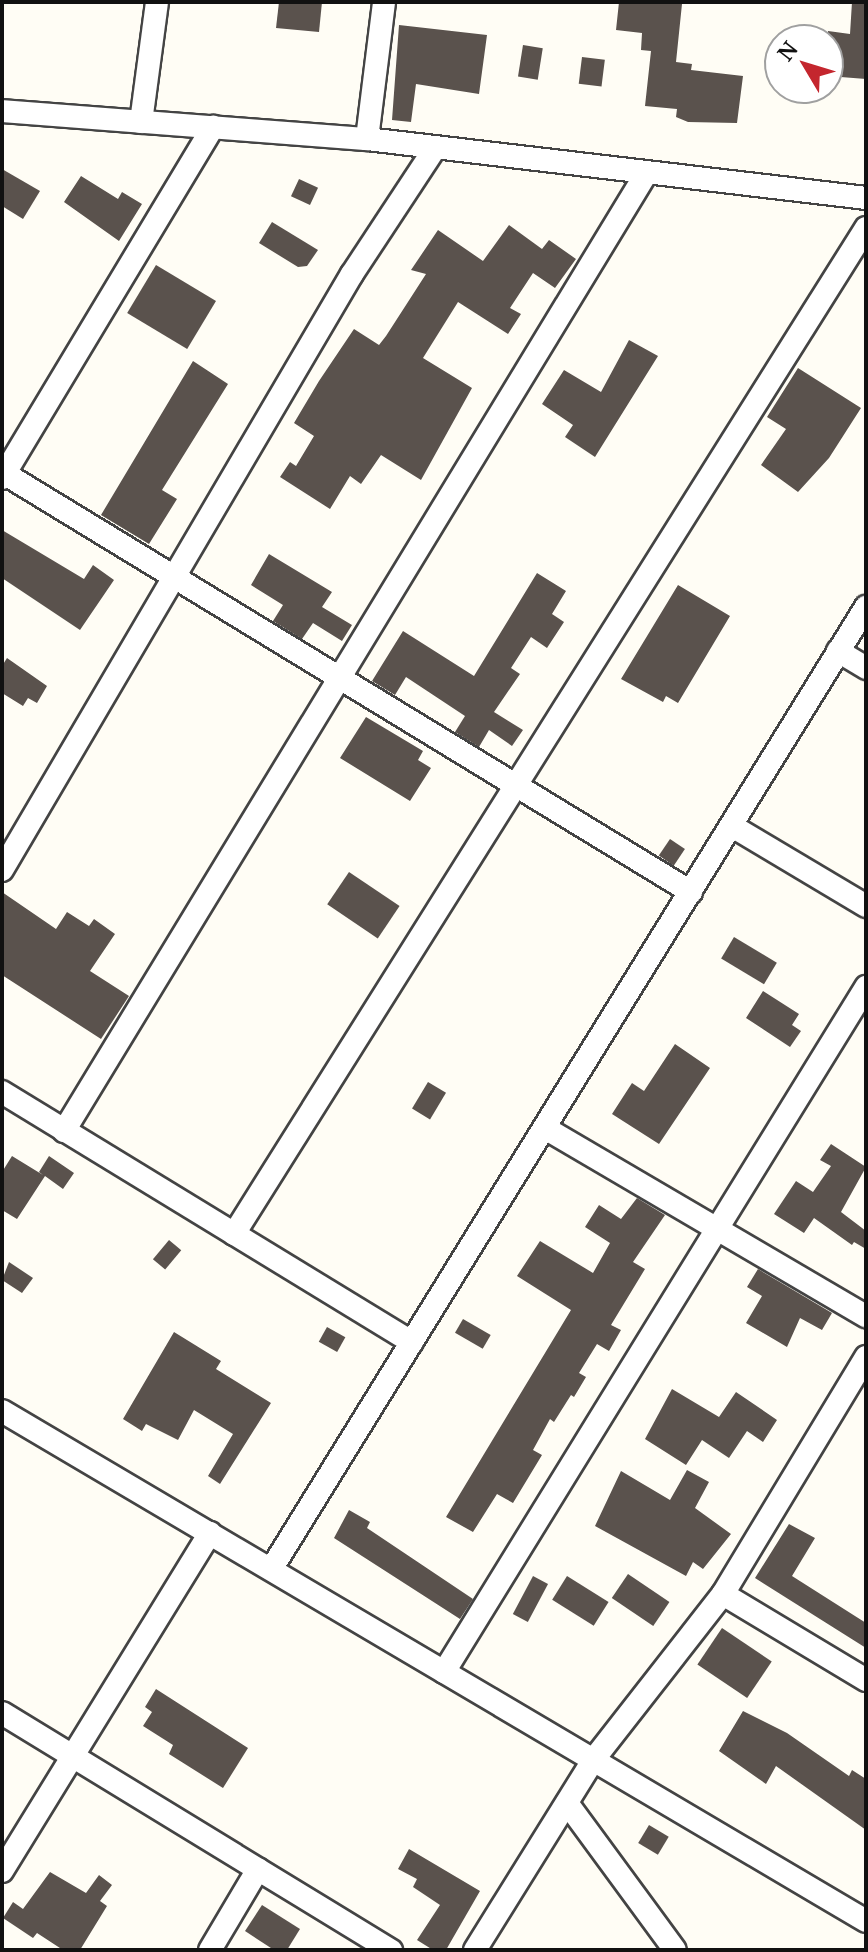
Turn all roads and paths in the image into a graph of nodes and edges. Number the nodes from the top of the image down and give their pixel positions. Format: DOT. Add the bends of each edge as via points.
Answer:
graph roads {
  1 [pos="157,2"];
  2 [pos="384,2"];
  3 [pos="2,111"];
  4 [pos="141,122"];
  5 [pos="213,127"];
  6 [pos="367,139"];
  7 [pos="435,148"];
  8 [pos="647,172"];
  9 [pos="866,198"];
  10 [pos="866,228"];
  11 [pos="3,475"];
  12 [pos="177,579"];
  13 [pos="866,607"];
  14 [pos="838,651"];
  15 [pos="866,668"];
  16 [pos="339,678"];
  17 [pos="516,785"];
  18 [pos="732,826"];
  19 [pos="2,870"];
  20 [pos="691,892"];
  21 [pos="866,906"];
  22 [pos="866,987"];
  23 [pos="2,1092"];
  24 [pos="545,1128"];
  25 [pos="64,1131"];
  26 [pos="717,1228"];
  27 [pos="234,1234"];
  28 [pos="866,1316"];
  29 [pos="412,1342"];
  30 [pos="866,1357"];
  31 [pos="2,1411"];
  32 [pos="210,1533"];
  33 [pos="272,1568"];
  34 [pos="723,1594"];
  35 [pos="444,1672"];
  36 [pos="866,1680"];
  37 [pos="2,1713"];
  38 [pos="73,1756"];
  39 [pos="594,1759"];
  40 [pos="567,1803"];
  41 [pos="258,1869"];
  42 [pos="2,1871"];
  43 [pos="866,1921"];
  44 [pos="210,1950"];
  45 [pos="391,1950"];
  46 [pos="475,1950"];
  47 [pos="675,1950"];
  1 -- 4 [label="street"];
  2 -- 6 [label="street"];
  3 -- 4 [label="street"];
  4 -- 5 [label="street"];
  5 -- 6 [label="street"];
  5 -- 11 [label="street"];
  6 -- 7 [label="street"];
  7 -- 8 [label="street"];
  7 -- 12 [label="street" via="352,274"];
  8 -- 9 [label="street"];
  8 -- 16 [label="street"];
  10 -- 17 [label="street"];
  11 -- 12 [label="street"];
  12 -- 16 [label="street"];
  12 -- 19 [label="street"];
  13 -- 14 [label="street"];
  14 -- 15 [label="street"];
  14 -- 18 [label="street"];
  16 -- 17 [label="street"];
  16 -- 25 [label="street"];
  17 -- 20 [label="street"];
  17 -- 27 [label="street"];
  18 -- 20 [label="street"];
  18 -- 21 [label="street"];
  20 -- 24 [label="street"];
  22 -- 26 [label="street"];
  23 -- 25 [label="street"];
  24 -- 26 [label="street"];
  24 -- 29 [label="street"];
  25 -- 27 [label="street"];
  26 -- 28 [label="street"];
  26 -- 35 [label="street"];
  27 -- 29 [label="street"];
  29 -- 33 [label="street"];
  30 -- 34 [label="street"];
  31 -- 32 [label="street"];
  32 -- 33 [label="street"];
  32 -- 38 [label="street"];
  33 -- 35 [label="street"];
  34 -- 36 [label="street"];
  34 -- 39 [label="street"];
  35 -- 39 [label="street"];
  37 -- 38 [label="street"];
  38 -- 41 [label="street"];
  38 -- 42 [label="street"];
  39 -- 40 [label="street"];
  39 -- 43 [label="street"];
  40 -- 46 [label="street"];
  40 -- 47 [label="street"];
  41 -- 44 [label="street"];
  41 -- 45 [label="street"];
}
